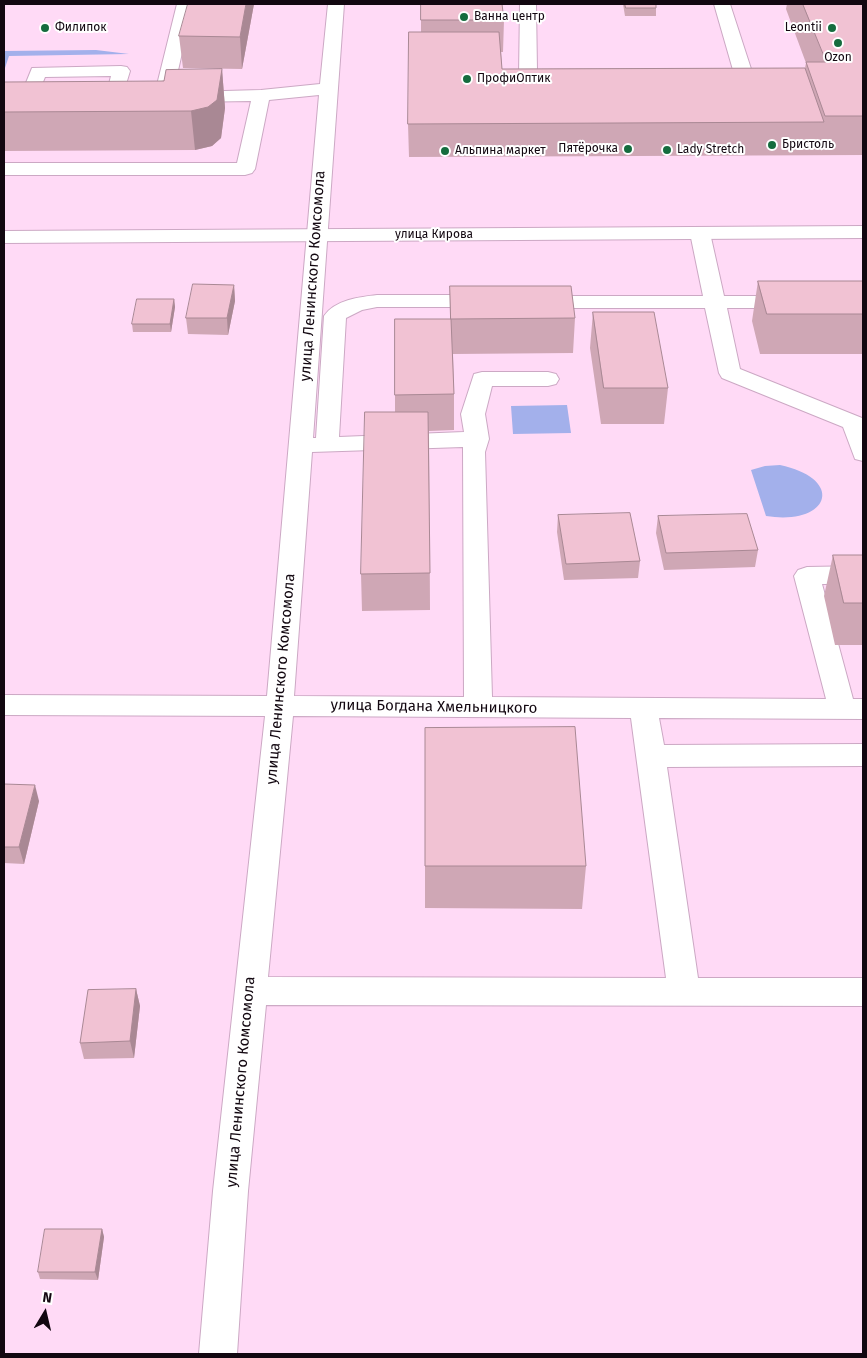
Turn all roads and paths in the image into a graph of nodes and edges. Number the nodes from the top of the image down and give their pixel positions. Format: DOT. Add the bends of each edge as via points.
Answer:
graph roads {
  1 [pos="185,4"];
  2 [pos="336,4"];
  3 [pos="528,4"];
  4 [pos="722,4"];
  5 [pos="695,75"];
  6 [pos="744,75"];
  7 [pos="577,76"];
  8 [pos="761,83"];
  9 [pos="328,89"];
  10 [pos="260,95"];
  11 [pos="162,97"];
  12 [pos="47,100"];
  13 [pos="95,100"];
  14 [pos="114,100"];
  15 [pos="4,169"];
  16 [pos="700,232"];
  17 [pos="863,232"];
  18 [pos="316,236"];
  19 [pos="4,237"];
  20 [pos="713,302"];
  21 [pos="863,302"];
  22 [pos="548,379"];
  23 [pos="478,439"];
  24 [pos="300,445"];
  25 [pos="327,445"];
  26 [pos="863,454"];
  27 [pos="863,575"];
  28 [pos="4,705"];
  29 [pos="280,705"];
  30 [pos="478,708"];
  31 [pos="644,708"];
  32 [pos="853,708"];
  33 [pos="863,755"];
  34 [pos="651,756"];
  35 [pos="250,991"];
  36 [pos="684,992"];
  37 [pos="863,992"];
  38 [pos="218,1354"];
  1 -- 11 [label="street"];
  2 -- 9 [label="street, улица Ленинского Комсомола"];
  3 -- 7 [label="street" via="528,76"];
  4 -- 6 [label="street"];
  5 -- 6 [label="street"];
  6 -- 8 [label="street"];
  9 -- 10 [label="street"];
  9 -- 18 [label="street, улица Ленинского Комсомола"];
  10 -- 11 [label="street"];
  10 -- 15 [label="street" via="245,169"];
  11 -- 14 [label="street"];
  12 -- 14 [label="street" via="20,100 38,72 121,71"];
  13 -- 14 [label="street"];
  16 -- 17 [label="street, улица Кирова"];
  16 -- 18 [label="street, улица Кирова"];
  16 -- 20 [label="street"];
  18 -- 19 [label="street, улица Кирова"];
  18 -- 24 [label="street, улица Ленинского Комсомола"];
  20 -- 21 [label="street"];
  20 -- 25 [label="street" via="377,301 360,304 336,316"];
  20 -- 26 [label="street" via="730,373 854,423"];
  22 -- 23 [label="street" via="482,380 473,414"];
  23 -- 25 [label="street"];
  23 -- 30 [label="street" via="473,452"];
  24 -- 25 [label="street"];
  24 -- 29 [label="street, улица Ленинского Комсомола"];
  27 -- 32 [label="street" via="807,576"];
  28 -- 29 [label="street, улица Богдана Хмельницкого"];
  29 -- 30 [label="street, улица Богдана Хмельницкого"];
  29 -- 35 [label="street, улица Ленинского Комсомола"];
  30 -- 31 [label="street, улица Богдана Хмельницкого"];
  31 -- 32 [label="street, улица Богдана Хмельницкого"];
  31 -- 34 [label="street"];
  33 -- 34 [label="street"];
  34 -- 36 [label="street"];
  35 -- 36 [label="street"];
  35 -- 38 [label="street, улица Ленинского Комсомола"];
  36 -- 37 [label="street"];
}
